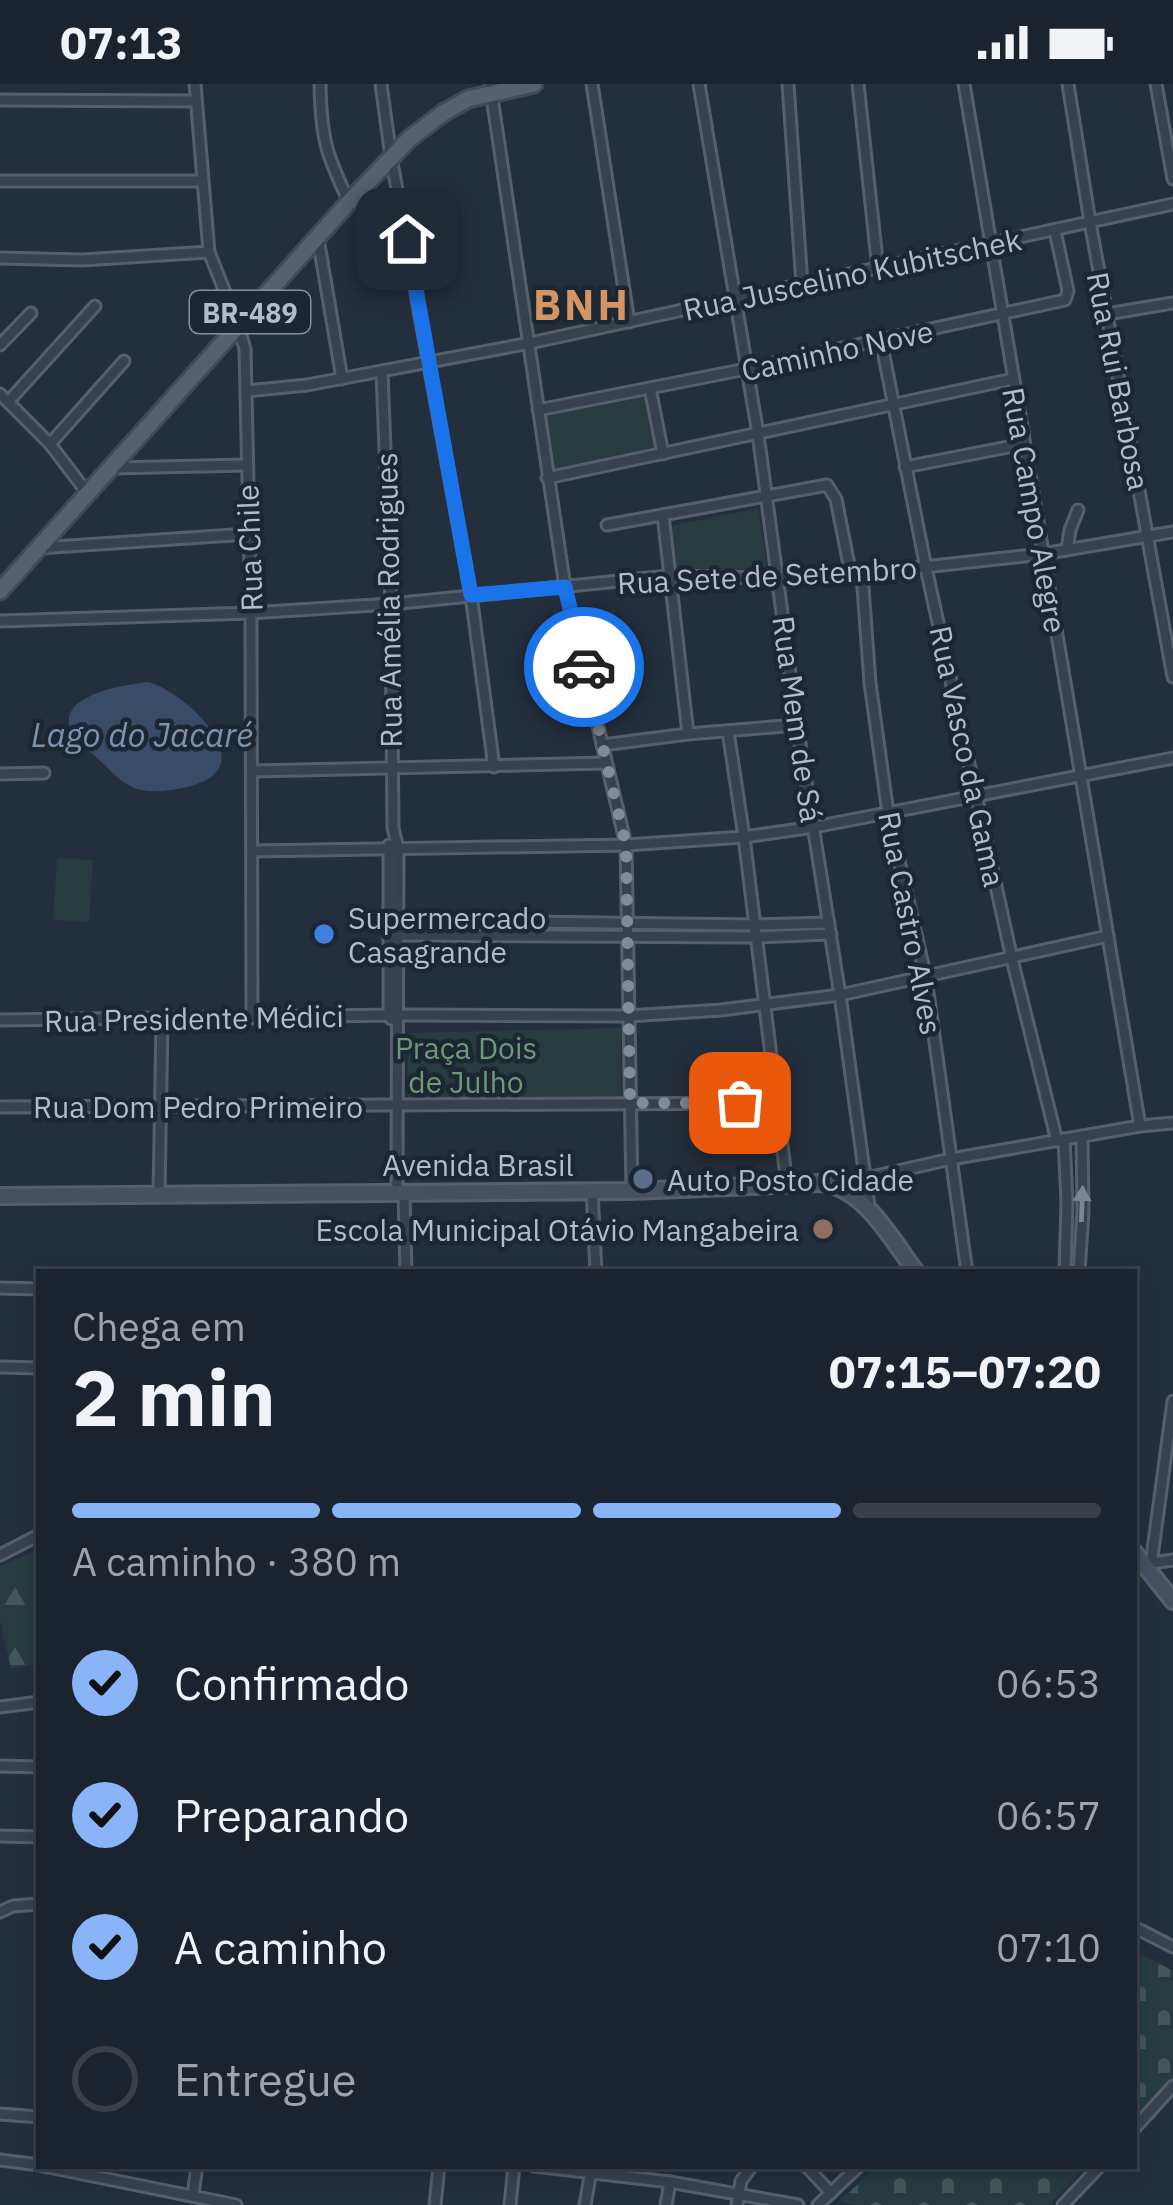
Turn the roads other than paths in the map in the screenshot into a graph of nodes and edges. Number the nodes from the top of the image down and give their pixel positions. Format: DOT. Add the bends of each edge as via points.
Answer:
graph roads {
  1 [pos="195,84"];
  2 [pos="320,84"];
  3 [pos="381,84"];
  4 [pos="534,84"];
  5 [pos="592,84"];
  6 [pos="699,84"];
  7 [pos="788,84"];
  8 [pos="858,84"];
  9 [pos="964,84"];
  10 [pos="1068,84"];
  11 [pos="1156,84"];
  12 [pos="490,88"];
  13 [pos="0,100"];
  14 [pos="196,101"];
  15 [pos="392,157"];
  16 [pos="1173,179"];
  17 [pos="0,181"];
  18 [pos="202,181"];
  19 [pos="349,202"];
  20 [pos="1173,204"];
  21 [pos="1090,222"];
  22 [pos="1055,231"];
  23 [pos="318,238"];
  24 [pos="991,245"];
  25 [pos="209,252"];
  26 [pos="0,258"];
  27 [pos="878,269"];
  28 [pos="802,284"];
  29 [pos="735,300"];
  30 [pos="1173,303"];
  31 [pos="95,305"];
  32 [pos="31,313"];
  33 [pos="1002,314"];
  34 [pos="1107,314"];
  35 [pos="629,322"];
  36 [pos="238,325"];
  37 [pos="881,341"];
  38 [pos="530,344"];
  39 [pos="0,345"];
  40 [pos="124,361"];
  41 [pos="430,361"];
  42 [pos="746,370"];
  43 [pos="382,372"];
  44 [pos="342,379"];
  45 [pos="1013,379"];
  46 [pos="650,388"];
  47 [pos="247,391"];
  48 [pos="4,398"];
  49 [pos="892,404"];
  50 [pos="538,410"];
  51 [pos="758,434"];
  52 [pos="50,444"];
  53 [pos="1024,444"];
  54 [pos="663,454"];
  55 [pos="246,465"];
  56 [pos="905,467"];
  57 [pos="112,468"];
  58 [pos="547,478"];
  59 [pos="88,494"];
  60 [pos="767,496"];
  61 [pos="1078,510"];
  62 [pos="663,515"];
  63 [pos="607,525"];
  64 [pos="1173,532"];
  65 [pos="248,534"];
  66 [pos="1148,536"];
  67 [pos="39,548"];
  68 [pos="1067,550"];
  69 [pos="1042,554"];
  70 [pos="926,568"];
  71 [pos="856,574"];
  72 [pos="668,576"];
  73 [pos="777,578"];
  74 [pos="565,587"];
  75 [pos="0,591"];
  76 [pos="471,595"];
  77 [pos="391,604"];
  78 [pos="251,613"];
  79 [pos="0,621"];
  80 [pos="1173,677"];
  81 [pos="797,725"];
  82 [pos="728,731"];
  83 [pos="688,734"];
  84 [pos="602,745"];
  85 [pos="1173,758"];
  86 [pos="606,763"];
  87 [pos="494,766"];
  88 [pos="391,768"];
  89 [pos="252,771"];
  90 [pos="44,773"];
  91 [pos="0,774"];
  92 [pos="1081,775"];
  93 [pos="976,796"];
  94 [pos="888,813"];
  95 [pos="814,827"];
  96 [pos="744,837"];
  97 [pos="626,845"];
  98 [pos="393,847"];
  99 [pos="253,851"];
  100 [pos="393,920"];
  101 [pos="628,929"];
  102 [pos="830,929"];
  103 [pos="756,931"];
  104 [pos="393,935"];
  105 [pos="1108,936"];
  106 [pos="1012,958"];
  107 [pos="926,978"];
  108 [pos="840,995"];
  109 [pos="764,1006"];
  110 [pos="628,1016"];
  111 [pos="253,1018"];
  112 [pos="162,1019"];
  113 [pos="394,1019"];
  114 [pos="0,1020"];
  115 [pos="630,1103"];
  116 [pos="776,1103"];
  117 [pos="395,1104"];
  118 [pos="0,1107"];
  119 [pos="160,1108"];
  120 [pos="1173,1123"];
  121 [pos="1140,1126"];
  122 [pos="1082,1136"];
  123 [pos="1061,1140"];
  124 [pos="951,1159"];
  125 [pos="865,1178"];
  126 [pos="787,1185"];
  127 [pos="836,1185"];
  128 [pos="400,1191"];
  129 [pos="592,1191"];
  130 [pos="632,1191"];
  131 [pos="159,1195"];
  132 [pos="0,1196"];
  133 [pos="869,1211"];
  134 [pos="406,1269"];
  135 [pos="596,1269"];
  136 [pos="914,1269"];
  137 [pos="967,1269"];
  138 [pos="1065,1269"];
  139 [pos="1078,1269"];
  140 [pos="0,1288"];
  141 [pos="36,1289"];
  142 [pos="0,1367"];
  143 [pos="36,1368"];
  144 [pos="1173,1401"];
  145 [pos="1169,1448"];
  146 [pos="36,1537"];
  147 [pos="0,1555"];
  148 [pos="1137,1555"];
  149 [pos="1173,1560"];
  150 [pos="1151,1567"];
  151 [pos="1173,1601"];
  152 [pos="36,1702"];
  153 [pos="0,1707"];
  154 [pos="0,1766"];
  155 [pos="36,1767"];
  156 [pos="0,1836"];
  157 [pos="36,1837"];
  158 [pos="36,1904"];
  159 [pos="0,1912"];
  160 [pos="1137,1929"];
  161 [pos="1173,1947"];
  162 [pos="1173,2086"];
  163 [pos="0,2114"];
  164 [pos="36,2117"];
  165 [pos="1137,2125"];
  166 [pos="0,2160"];
  167 [pos="36,2165"];
  168 [pos="57,2169"];
  169 [pos="196,2169"];
  170 [pos="440,2169"];
  171 [pos="514,2169"];
  172 [pos="568,2169"];
  173 [pos="646,2169"];
  174 [pos="750,2169"];
  175 [pos="809,2169"];
  176 [pos="856,2169"];
  177 [pos="1097,2169"];
  178 [pos="607,2170"];
  179 [pos="591,2171"];
  180 [pos="637,2178"];
  181 [pos="670,2182"];
  182 [pos="831,2193"];
  183 [pos="193,2195"];
  184 [pos="739,2199"];
  185 [pos="1067,2203"];
  186 [pos="236,2205"];
  187 [pos="435,2205"];
  188 [pos="510,2205"];
  189 [pos="585,2205"];
  190 [pos="666,2205"];
  191 [pos="798,2205"];
  192 [pos="818,2205"];
  1 -- 14 [label="street, Rua Chile"];
  2 -- 19 [label="street" via="324,145"];
  3 -- 15 [label="street"];
  4 -- 12 [label="main road, BR-489"];
  5 -- 35 [label="street"];
  6 -- 29 [label="street, Rua Mem de Sá"];
  7 -- 28 [label="street"];
  8 -- 27 [label="street"];
  9 -- 24 [label="street, Rua Campo Alegre"];
  10 -- 21 [label="street, Rua Rui Barbosa"];
  11 -- 16 [label="street"];
  12 -- 15 [label="main road, BR-489" via="424,126"];
  12 -- 38 [label="street"];
  13 -- 14 [label="street"];
  14 -- 18 [label="street, Rua Chile"];
  15 -- 19 [label="main road, BR-489"];
  15 -- 41 [label="street"];
  17 -- 18 [label="street"];
  18 -- 25 [label="street, Rua Chile"];
  19 -- 23 [label="main road, BR-489"];
  20 -- 21 [label="street, Rua Juscelino Kubitschek"];
  21 -- 22 [label="street, Rua Juscelino Kubitschek"];
  21 -- 34 [label="street, Rua Rui Barbosa"];
  22 -- 24 [label="street, Rua Juscelino Kubitschek"];
  22 -- 33 [label="street, Caminho Nove" via="1068,296"];
  23 -- 36 [label="main road, BR-489"];
  23 -- 44 [label="street"];
  24 -- 27 [label="street, Rua Juscelino Kubitschek"];
  24 -- 33 [label="street, Rua Campo Alegre"];
  25 -- 26 [label="street"];
  25 -- 36 [label="street, Rua Chile"];
  27 -- 28 [label="street, Rua Juscelino Kubitschek"];
  28 -- 29 [label="street, Rua Juscelino Kubitschek"];
  29 -- 35 [label="street, Rua Juscelino Kubitschek"];
  29 -- 42 [label="street, Rua Mem de Sá"];
  30 -- 34 [label="street"];
  31 -- 48 [label="street"];
  32 -- 39 [label="street"];
  33 -- 37 [label="street, Caminho Nove"];
  33 -- 45 [label="street, Rua Campo Alegre"];
  34 -- 66 [label="street, Rua Rui Barbosa"];
  35 -- 38 [label="street, Rua Juscelino Kubitschek"];
  36 -- 47 [label="street, Rua Chile"];
  36 -- 57 [label="main road, BR-489"];
  37 -- 42 [label="street, Caminho Nove"];
  37 -- 49 [label="street, Rua Vasco da Gama"];
  38 -- 41 [label="street, Rua Juscelino Kubitschek"];
  38 -- 50 [label="street"];
  40 -- 52 [label="street"];
  41 -- 43 [label="street, Rua Juscelino Kubitschek"];
  41 -- 76 [label="street"];
  42 -- 46 [label="street, Caminho Nove"];
  42 -- 51 [label="street, Rua Mem de Sá"];
  43 -- 44 [label="street, Rua Juscelino Kubitschek"];
  43 -- 77 [label="street, Rua Amélia Rodrigues"];
  44 -- 47 [label="street, Rua Juscelino Kubitschek"];
  45 -- 49 [label="street"];
  45 -- 53 [label="street, Rua Campo Alegre"];
  46 -- 50 [label="street, Caminho Nove"];
  46 -- 54 [label="street"];
  47 -- 55 [label="street, Rua Chile"];
  48 -- 52 [label="street"];
  49 -- 51 [label="street"];
  49 -- 56 [label="street, Rua Vasco da Gama"];
  50 -- 58 [label="street"];
  51 -- 54 [label="street"];
  51 -- 60 [label="street, Rua Mem de Sá"];
  52 -- 59 [label="street"];
  53 -- 56 [label="street"];
  53 -- 69 [label="street, Rua Campo Alegre"];
  54 -- 58 [label="street"];
  55 -- 57 [label="street"];
  55 -- 65 [label="street, Rua Chile"];
  56 -- 70 [label="street, Rua Vasco da Gama"];
  57 -- 59 [label="main road, BR-489"];
  58 -- 74 [label="street"];
  59 -- 67 [label="main road, BR-489"];
  60 -- 62 [label="street"];
  60 -- 71 [label="street, Rua Castro Alves" via="827,485"];
  60 -- 73 [label="street, Rua Mem de Sá"];
  61 -- 68 [label="street"];
  62 -- 63 [label="street"];
  62 -- 72 [label="street"];
  64 -- 66 [label="street, Rua Sete de Setembro"];
  65 -- 67 [label="street"];
  65 -- 78 [label="street, Rua Chile"];
  66 -- 68 [label="street, Rua Sete de Setembro"];
  66 -- 80 [label="street, Rua Rui Barbosa"];
  67 -- 75 [label="main road, BR-489"];
  68 -- 69 [label="street, Rua Sete de Setembro"];
  69 -- 70 [label="street, Rua Sete de Setembro"];
  69 -- 92 [label="street, Rua Campo Alegre"];
  70 -- 71 [label="street, Rua Sete de Setembro"];
  70 -- 93 [label="street, Rua Vasco da Gama"];
  71 -- 73 [label="street, Rua Sete de Setembro"];
  71 -- 94 [label="street, Rua Castro Alves"];
  72 -- 73 [label="street, Rua Sete de Setembro"];
  72 -- 74 [label="street, Rua Sete de Setembro"];
  72 -- 83 [label="street"];
  73 -- 81 [label="street, Rua Mem de Sá"];
  74 -- 76 [label="street, Rua Sete de Setembro"];
  74 -- 84 [label="street"];
  76 -- 77 [label="street, Rua Sete de Setembro"];
  76 -- 87 [label="street"];
  77 -- 78 [label="street, Rua Sete de Setembro"];
  77 -- 88 [label="street, Rua Amélia Rodrigues"];
  78 -- 79 [label="street, Rua Sete de Setembro"];
  78 -- 89 [label="street, Rua Chile"];
  81 -- 82 [label="street"];
  81 -- 95 [label="street, Rua Mem de Sá"];
  82 -- 83 [label="street"];
  82 -- 96 [label="street"];
  83 -- 84 [label="street"];
  84 -- 86 [label="street"];
  85 -- 92 [label="street"];
  86 -- 87 [label="street"];
  86 -- 97 [label="street"];
  87 -- 88 [label="street"];
  88 -- 89 [label="street"];
  88 -- 98 [label="street, Rua Amélia Rodrigues"];
  89 -- 99 [label="street, Rua Chile"];
  90 -- 91 [label="street"];
  92 -- 93 [label="street"];
  92 -- 105 [label="street, Rua Campo Alegre"];
  93 -- 94 [label="street"];
  93 -- 106 [label="street, Rua Vasco da Gama"];
  94 -- 95 [label="street"];
  94 -- 107 [label="street, Rua Castro Alves"];
  95 -- 96 [label="street"];
  95 -- 102 [label="street, Rua Mem de Sá"];
  96 -- 97 [label="street"];
  96 -- 103 [label="street"];
  97 -- 98 [label="street"];
  97 -- 101 [label="street"];
  98 -- 99 [label="street"];
  98 -- 100 [label="street, Rua Amélia Rodrigues"];
  99 -- 111 [label="street, Rua Chile"];
  100 -- 101 [label="street"];
  100 -- 104 [label="street, Rua Amélia Rodrigues"];
  101 -- 103 [label="street"];
  101 -- 104 [label="street"];
  101 -- 110 [label="street"];
  102 -- 103 [label="street"];
  102 -- 108 [label="street, Rua Mem de Sá"];
  103 -- 109 [label="street"];
  104 -- 113 [label="street, Rua Amélia Rodrigues"];
  105 -- 106 [label="street"];
  105 -- 121 [label="street, Rua Campo Alegre"];
  106 -- 107 [label="street"];
  106 -- 123 [label="street, Rua Vasco da Gama"];
  107 -- 108 [label="street"];
  107 -- 124 [label="street, Rua Castro Alves"];
  108 -- 109 [label="street"];
  108 -- 125 [label="street, Rua Mem de Sá"];
  109 -- 110 [label="street"];
  109 -- 116 [label="street"];
  110 -- 113 [label="street"];
  110 -- 115 [label="street"];
  111 -- 112 [label="street, Rua Presidente Médici"];
  111 -- 113 [label="street, Rua Presidente Médici"];
  112 -- 114 [label="street, Rua Presidente Médici"];
  112 -- 119 [label="street"];
  113 -- 117 [label="street"];
  115 -- 116 [label="street"];
  115 -- 117 [label="street"];
  115 -- 130 [label="street"];
  116 -- 126 [label="street"];
  117 -- 119 [label="street, Rua Dom Pedro Primeiro"];
  117 -- 128 [label="street"];
  118 -- 119 [label="street, Rua Dom Pedro Primeiro"];
  119 -- 131 [label="street"];
  120 -- 121 [label="street"];
  121 -- 122 [label="street"];
  122 -- 123 [label="street"];
  139 -- 122 [label="street, one-way"];
  123 -- 124 [label="street"];
  123 -- 138 [label="street, Rua Vasco da Gama"];
  124 -- 125 [label="street"];
  124 -- 137 [label="street, Rua Castro Alves"];
  125 -- 127 [label="street"];
  125 -- 133 [label="street, Rua Mem de Sá"];
  126 -- 127 [label="street, Avenida Brasil"];
  126 -- 130 [label="street, Avenida Brasil"];
  127 -- 133 [label="street"];
  128 -- 129 [label="street, Avenida Brasil"];
  128 -- 131 [label="street, Avenida Brasil"];
  128 -- 134 [label="street"];
  129 -- 130 [label="street, Avenida Brasil"];
  129 -- 135 [label="street"];
  131 -- 132 [label="street, Avenida Brasil"];
  133 -- 136 [label="street"];
  140 -- 141 [label="street"];
  142 -- 143 [label="street"];
  144 -- 145 [label="street"];
  145 -- 150 [label="street"];
  146 -- 147 [label="street"];
  148 -- 150 [label="street"];
  149 -- 150 [label="street"];
  150 -- 151 [label="street"];
  152 -- 153 [label="street"];
  154 -- 155 [label="street"];
  156 -- 157 [label="street"];
  158 -- 159 [label="street"];
  160 -- 161 [label="street"];
  162 -- 165 [label="street"];
  163 -- 164 [label="street"];
  166 -- 167 [label="street"];
  168 -- 183 [label="street"];
  169 -- 183 [label="street"];
  170 -- 187 [label="street"];
  171 -- 188 [label="street"];
  172 -- 179 [label="street"];
  173 -- 180 [label="street"];
  174 -- 184 [label="street"];
  175 -- 182 [label="street"];
  176 -- 182 [label="street"];
  177 -- 185 [label="street"];
  178 -- 179 [label="street"];
  178 -- 180 [label="street"];
  179 -- 189 [label="street"];
  180 -- 181 [label="street"];
  181 -- 184 [label="street"];
  181 -- 190 [label="street"];
  182 -- 192 [label="street"];
  183 -- 186 [label="street"];
  184 -- 191 [label="street"];
}
